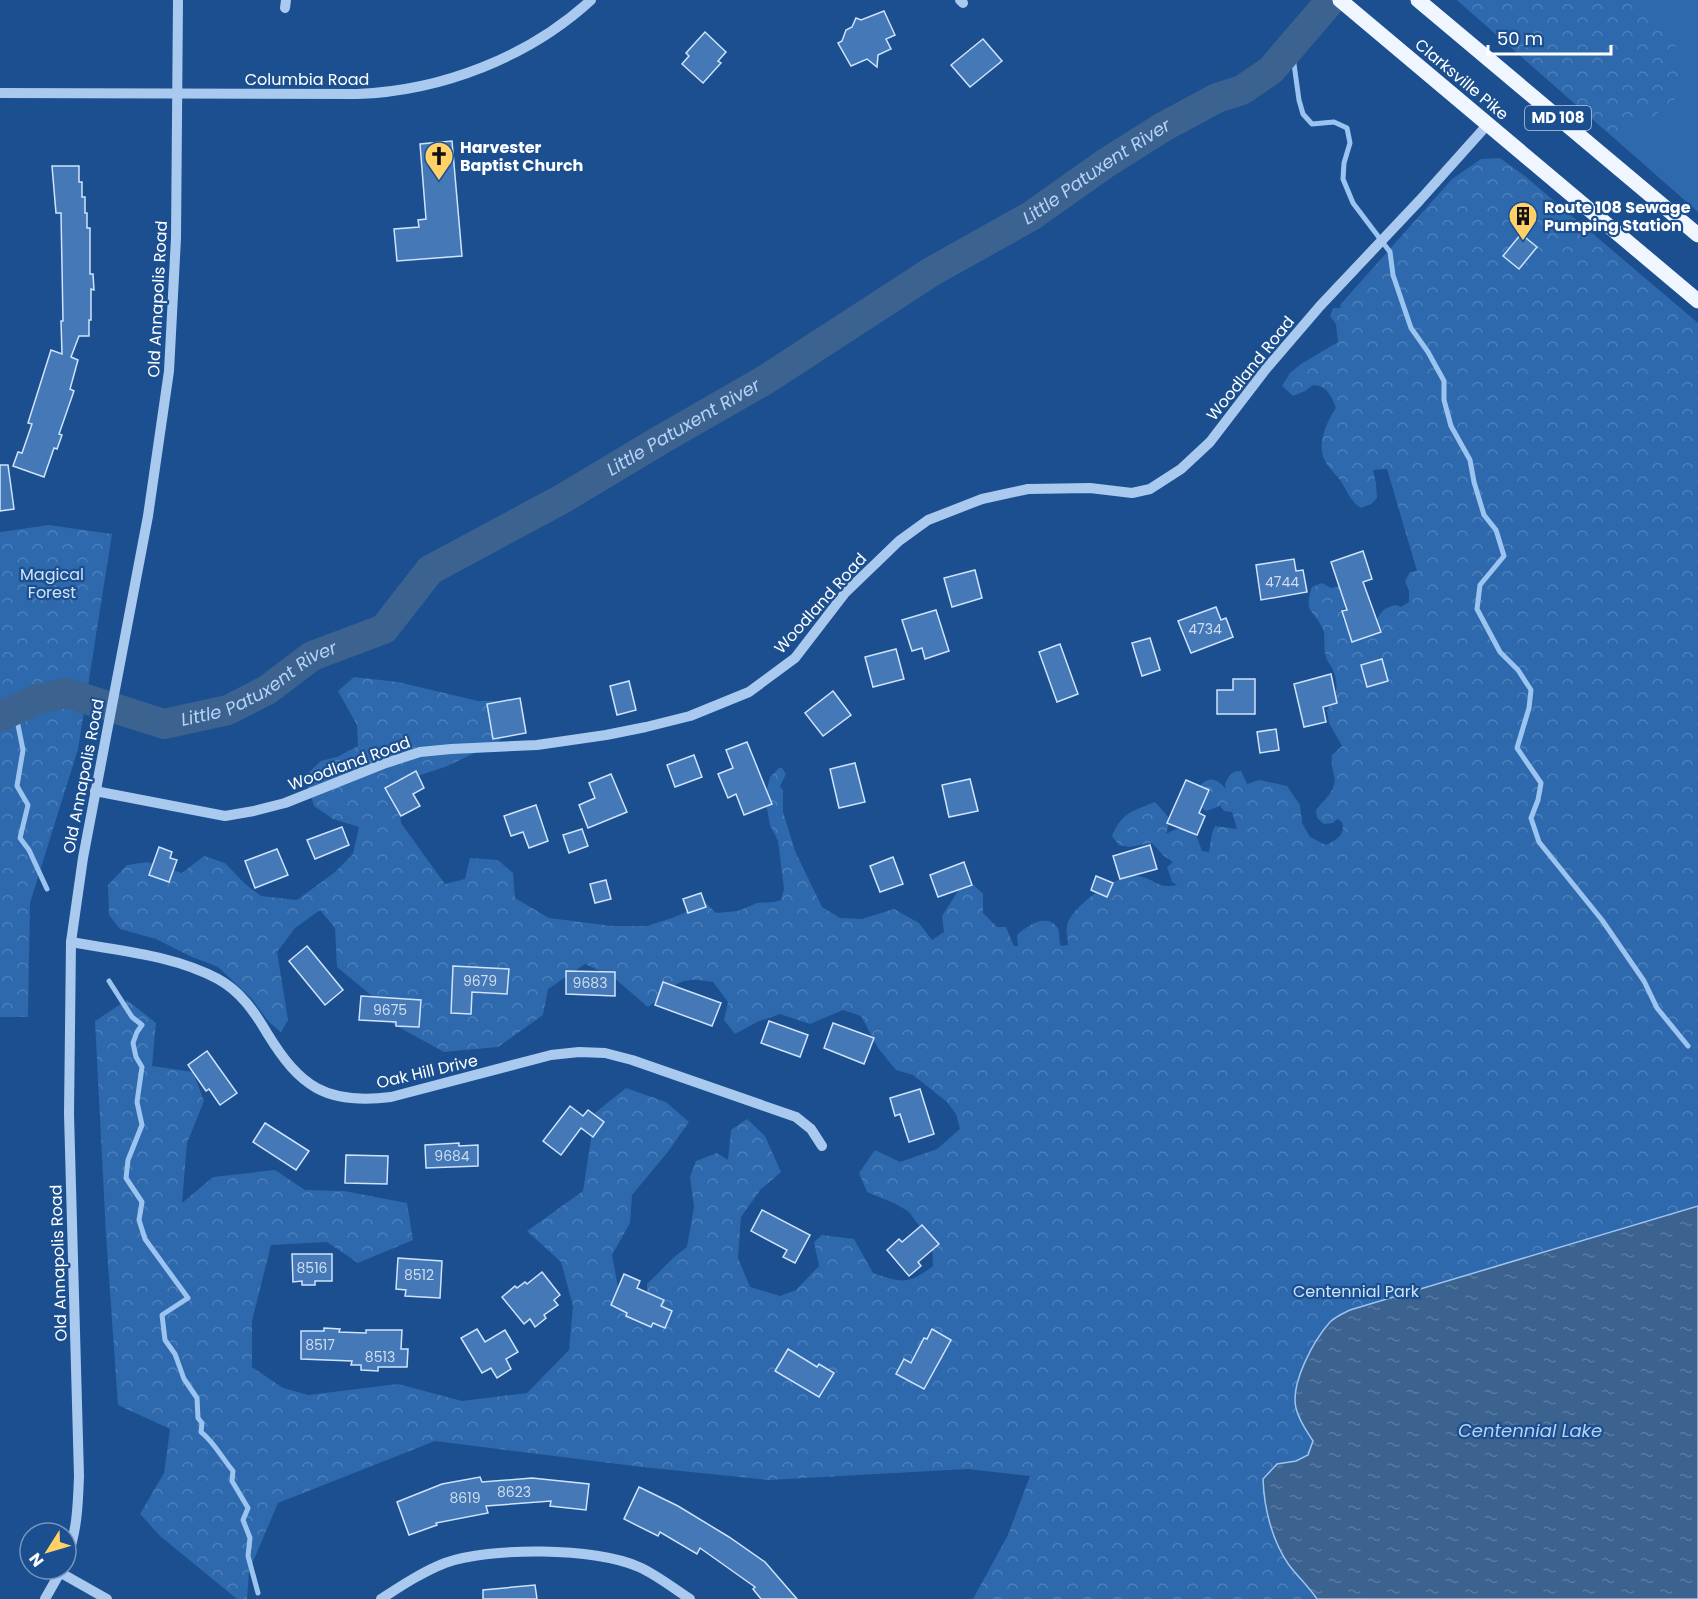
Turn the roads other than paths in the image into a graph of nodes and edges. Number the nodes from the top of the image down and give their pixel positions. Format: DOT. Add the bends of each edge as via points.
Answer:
graph roads {
  1 [pos="178,0"];
  2 [pos="591,0"];
  3 [pos="1340,0"];
  4 [pos="1418,0"];
  5 [pos="0,93"];
  6 [pos="178,94"];
  7 [pos="1488,124"];
  8 [pos="1698,235"];
  9 [pos="1698,301"];
  10 [pos="95,791"];
  11 [pos="71,942"];
  12 [pos="822,1146"];
  13 [pos="76,1521"];
  14 [pos="56,1581"];
  15 [pos="78,1581"];
  16 [pos="45,1599"];
  17 [pos="107,1599"];
  18 [pos="381,1599"];
  19 [pos="690,1599"];
  1 -- 6 [label="street, Old Annapolis Road"];
  2 -- 6 [label="street, Columbia Road" via="555,29 510,54 431,84 357,94"];
  3 -- 7 [label="main road, Clarksville Pike / MD 108"];
  4 -- 8 [label="main road, Clarksville Pike / MD 108"];
  5 -- 6 [label="street, Columbia Road"];
  6 -- 10 [label="street, Old Annapolis Road" via="169,371 148,516"];
  7 -- 9 [label="main road, Clarksville Pike / MD 108"];
  7 -- 10 [label="street, Woodland Road" via="1297,333 1210,441 1181,469 1150,489 1132,493 1090,488 1028,489 979,500 928,520 899,541 845,593 795,658 749,692 679,719 606,735 537,745 420,752 285,803 225,816"];
  10 -- 11 [label="street, Old Annapolis Road"];
  11 -- 12 [label="street, Oak Hill Drive" via="153,957 218,979 240,994 297,1074 339,1098 391,1096 551,1055 604,1053 796,1117 811,1129"];
  11 -- 13 [label="street, Old Annapolis Road" via="68,1045"];
  14 -- 16 [label="street"];
  15 -- 17 [label="street"];
  18 -- 19 [label="street" via="445,1563 514,1552 606,1557 639,1567"];
}
